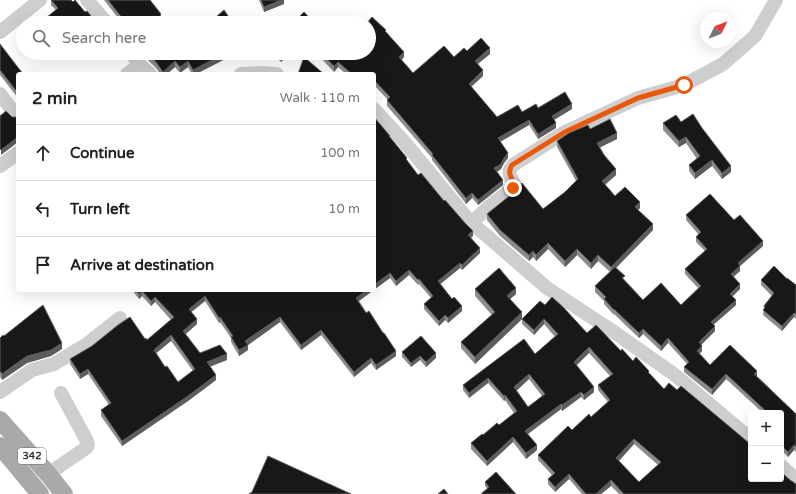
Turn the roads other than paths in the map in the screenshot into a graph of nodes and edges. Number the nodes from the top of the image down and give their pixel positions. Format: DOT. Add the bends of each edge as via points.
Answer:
graph roads {
  1 [pos="40,0"];
  2 [pos="87,0"];
  3 [pos="776,0"];
  4 [pos="20,16"];
  5 [pos="101,16"];
  6 [pos="16,19"];
  7 [pos="0,32"];
  8 [pos="137,60"];
  9 [pos="145,69"];
  10 [pos="134,72"];
  11 [pos="2,101"];
  12 [pos="376,112"];
  13 [pos="15,114"];
  14 [pos="16,154"];
  15 [pos="0,166"];
  16 [pos="471,223"];
  17 [pos="120,318"];
  18 [pos="0,392"];
  19 [pos="60,393"];
  20 [pos="0,420"];
  21 [pos="748,437"];
  22 [pos="0,446"];
  23 [pos="784,469"];
  24 [pos="48,474"];
  25 [pos="796,479"];
  26 [pos="40,494"];
  27 [pos="64,494"];
  1 -- 4 [label="street"];
  2 -- 5 [label="street"];
  3 -- 16 [label="street" via="755,36 723,64 684,85 638,98 565,132 512,165 509,173 513,188"];
  6 -- 7 [label="street"];
  8 -- 9 [label="street"];
  9 -- 10 [label="street"];
  11 -- 13 [label="street"];
  12 -- 16 [label="street" via="407,145"];
  14 -- 15 [label="street"];
  16 -- 21 [label="street" via="547,288 675,375"];
  17 -- 18 [label="street" via="87,344 54,364 32,370"];
  19 -- 24 [label="street" via="88,445"];
  20 -- 24 [label="main road, 342"];
  22 -- 26 [label="main road, 342"];
  23 -- 25 [label="street"];
  24 -- 27 [label="main road, 342"];
}
